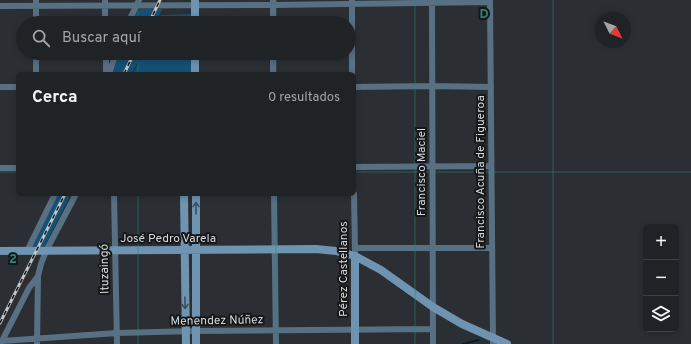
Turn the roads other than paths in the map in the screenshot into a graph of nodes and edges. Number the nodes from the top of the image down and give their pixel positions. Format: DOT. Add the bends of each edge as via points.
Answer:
graph roads {
  1 [pos="110,0"];
  2 [pos="432,1"];
  3 [pos="490,1"];
  4 [pos="194,2"];
  5 [pos="352,2"];
  6 [pos="36,3"];
  7 [pos="105,3"];
  8 [pos="137,3"];
  9 [pos="273,3"];
  10 [pos="117,5"];
  11 [pos="0,6"];
  12 [pos="36,16"];
  13 [pos="105,16"];
  14 [pos="131,16"];
  15 [pos="195,16"];
  16 [pos="273,16"];
  17 [pos="352,16"];
  18 [pos="36,60"];
  19 [pos="106,60"];
  20 [pos="113,60"];
  21 [pos="195,60"];
  22 [pos="273,60"];
  23 [pos="352,60"];
  24 [pos="36,72"];
  25 [pos="107,72"];
  26 [pos="108,72"];
  27 [pos="195,72"];
  28 [pos="273,72"];
  29 [pos="352,72"];
  30 [pos="432,86"];
  31 [pos="0,87"];
  32 [pos="16,87"];
  33 [pos="491,87"];
  34 [pos="356,88"];
  35 [pos="432,166"];
  36 [pos="491,166"];
  37 [pos="356,167"];
  38 [pos="0,168"];
  39 [pos="16,168"];
  40 [pos="54,196"];
  41 [pos="75,196"];
  42 [pos="114,196"];
  43 [pos="184,196"];
  44 [pos="196,196"];
  45 [pos="274,196"];
  46 [pos="354,196"];
  47 [pos="185,228"];
  48 [pos="196,228"];
  49 [pos="492,248"];
  50 [pos="275,249"];
  51 [pos="433,249"];
  52 [pos="115,250"];
  53 [pos="185,250"];
  54 [pos="196,250"];
  55 [pos="0,251"];
  56 [pos="27,251"];
  57 [pos="46,251"];
  58 [pos="355,252"];
  59 [pos="185,274"];
  60 [pos="196,274"];
  61 [pos="38,276"];
  62 [pos="433,307"];
  63 [pos="355,329"];
  64 [pos="433,329"];
  65 [pos="276,330"];
  66 [pos="186,331"];
  67 [pos="196,331"];
  68 [pos="117,333"];
  69 [pos="38,341"];
  70 [pos="493,341"];
  71 [pos="1,342"];
  72 [pos="117,344"];
  73 [pos="186,344"];
  74 [pos="196,344"];
  75 [pos="276,344"];
  76 [pos="355,344"];
  77 [pos="433,344"];
  78 [pos="507,344"];
  1 -- 10 [label="street"];
  2 -- 3 [label="street"];
  2 -- 5 [label="street"];
  2 -- 30 [label="street, Francisco Maciel"];
  3 -- 33 [label="street, Francisco Acuña de Figueroa"];
  4 -- 8 [label="street"];
  4 -- 9 [label="street"];
  4 -- 15 [label="street"];
  5 -- 9 [label="street"];
  5 -- 17 [label="street"];
  6 -- 7 [label="street"];
  6 -- 11 [label="street"];
  6 -- 12 [label="street"];
  7 -- 10 [label="street"];
  7 -- 13 [label="street"];
  8 -- 10 [label="street"];
  8 -- 14 [label="street"];
  9 -- 16 [label="street"];
  18 -- 24 [label="street"];
  19 -- 25 [label="street"];
  20 -- 26 [label="street"];
  21 -- 27 [label="street"];
  22 -- 28 [label="street"];
  23 -- 29 [label="street"];
  30 -- 33 [label="street"];
  30 -- 34 [label="street"];
  30 -- 35 [label="street, Francisco Maciel"];
  31 -- 32 [label="street"];
  33 -- 36 [label="street, Francisco Acuña de Figueroa"];
  35 -- 36 [label="street"];
  35 -- 37 [label="street"];
  35 -- 51 [label="street, Francisco Maciel"];
  36 -- 49 [label="street, Francisco Acuña de Figueroa"];
  38 -- 39 [label="street"];
  40 -- 56 [label="street"];
  41 -- 57 [label="street"];
  42 -- 52 [label="street, Ituzaingó"];
  43 -- 47 [label="street"];
  48 -- 44 [label="street, one-way"];
  45 -- 50 [label="street"];
  46 -- 58 [label="street, Pérez Castellanos"];
  47 -- 48 [label="street" via="188,225"];
  47 -- 53 [label="street"];
  48 -- 54 [label="street"];
  49 -- 51 [label="street"];
  49 -- 70 [label="street, Francisco Acuña de Figueroa"];
  50 -- 54 [label="street, José Pedro Varela"];
  50 -- 58 [label="street, José Pedro Varela"];
  50 -- 65 [label="street"];
  51 -- 58 [label="street"];
  51 -- 62 [label="street, Francisco Maciel"];
  52 -- 53 [label="street, José Pedro Varela"];
  52 -- 57 [label="street, José Pedro Varela"];
  52 -- 68 [label="street, Ituzaingó"];
  53 -- 54 [label="street, José Pedro Varela"];
  53 -- 59 [label="street"];
  54 -- 60 [label="street"];
  55 -- 56 [label="street, José Pedro Varela"];
  56 -- 57 [label="street, José Pedro Varela"];
  57 -- 61 [label="street"];
  58 -- 62 [label="street, José Pedro Varela"];
  58 -- 63 [label="street, Pérez Castellanos"];
  59 -- 60 [label="street" via="188,277"];
  59 -- 66 [label="street, one-way"];
  60 -- 67 [label="street"];
  61 -- 69 [label="street"];
  61 -- 71 [label="street"];
  62 -- 64 [label="street, Francisco Maciel"];
  62 -- 70 [label="street, José Pedro Varela"];
  63 -- 64 [label="street, Menendez Núñez"];
  63 -- 65 [label="street, Menendez Núñez"];
  63 -- 76 [label="street, Pérez Castellanos"];
  64 -- 77 [label="street, Francisco Maciel"];
  65 -- 67 [label="street, Menendez Núñez"];
  65 -- 75 [label="street"];
  66 -- 67 [label="street, Menendez Núñez"];
  66 -- 68 [label="street, Menendez Núñez"];
  66 -- 73 [label="street"];
  67 -- 74 [label="street"];
  68 -- 69 [label="street, Menendez Núñez"];
  68 -- 72 [label="street, Ituzaingó"];
  69 -- 71 [label="street, Menendez Núñez"];
  70 -- 78 [label="street, José Pedro Varela"];
}
